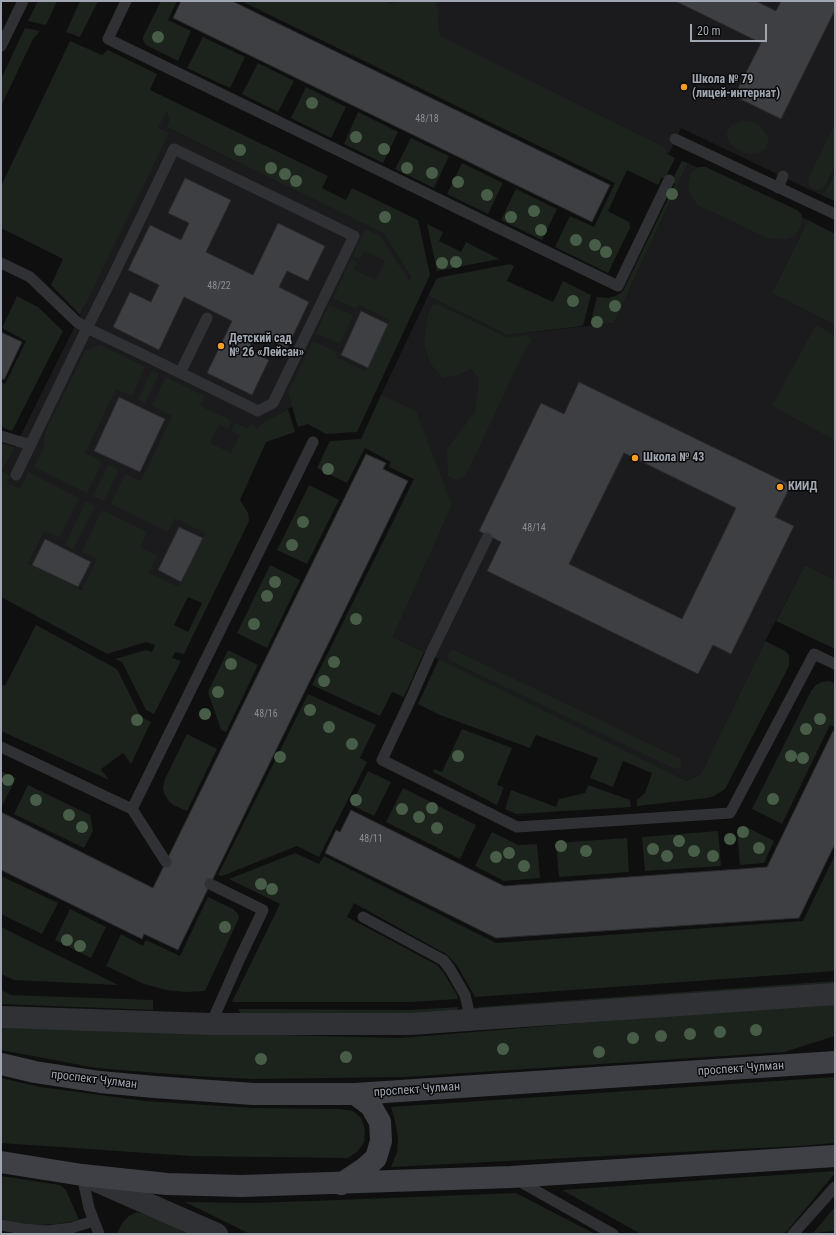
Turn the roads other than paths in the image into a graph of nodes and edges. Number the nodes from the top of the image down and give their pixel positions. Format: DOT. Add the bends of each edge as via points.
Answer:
graph roads {
  1 [pos="23,1"];
  2 [pos="126,1"];
  3 [pos="1,46"];
  4 [pos="676,139"];
  5 [pos="783,176"];
  6 [pos="669,180"];
  7 [pos="778,188"];
  8 [pos="835,214"];
  9 [pos="1,263"];
  10 [pos="207,318"];
  11 [pos="88,328"];
  12 [pos="180,373"];
  13 [pos="1,436"];
  14 [pos="312,442"];
  15 [pos="31,445"];
  16 [pos="16,475"];
  17 [pos="487,538"];
  18 [pos="835,664"];
  19 [pos="1,747"];
  20 [pos="132,809"];
  21 [pos="166,862"];
  22 [pos="210,884"];
  23 [pos="363,917"];
  24 [pos="835,994"];
  25 [pos="1,1017"];
  26 [pos="471,1020"];
  27 [pos="211,1024"];
  28 [pos="835,1062"];
  29 [pos="1,1064"];
  30 [pos="355,1094"];
  31 [pos="835,1156"];
  32 [pos="1,1162"];
  33 [pos="82,1175"];
  34 [pos="511,1177"];
  35 [pos="341,1184"];
  36 [pos="835,1187"];
  37 [pos="94,1221"];
  38 [pos="1,1225"];
  39 [pos="99,1234"];
  40 [pos="217,1234"];
  41 [pos="613,1234"];
  42 [pos="794,1234"];
  1 -- 3 [label="lane"];
  2 -- 6 [label="lane" via="108,39 618,286"];
  4 -- 7 [label="lane"];
  5 -- 7 [label="lane"];
  7 -- 8 [label="lane"];
  9 -- 11 [label="lane" via="30,277 77,322"];
  10 -- 12 [label="lane"];
  11 -- 12 [label="lane"];
  11 -- 12 [label="lane" via="174,149 354,236 273,402 258,411"];
  11 -- 15 [label="lane"];
  13 -- 15 [label="lane"];
  14 -- 20 [label="lane"];
  15 -- 16 [label="lane"];
  17 -- 18 [label="lane" via="382,760 517,827 730,814 814,654"];
  19 -- 20 [label="lane"];
  20 -- 21 [label="lane"];
  22 -- 27 [label="lane" via="263,910"];
  23 -- 26 [label="lane" via="443,960 465,995"];
  24 -- 26 [label="street"];
  25 -- 27 [label="street"];
  26 -- 27 [label="street" via="410,1024"];
  28 -- 30 [label="main road, проспект Чулман"];
  29 -- 30 [label="main road, проспект Чулман" via="100,1082 155,1087 253,1094"];
  30 -- 35 [label="main road" via="371,1106 380,1122 381,1141 376,1158"];
  31 -- 34 [label="main road"];
  32 -- 33 [label="main road"];
  33 -- 35 [label="main road" via="166,1184"];
  33 -- 37 [label="lane"];
  33 -- 40 [label="street"];
  34 -- 35 [label="main road"];
  34 -- 41 [label="lane"];
  36 -- 42 [label="lane"];
  37 -- 38 [label="lane" via="71,1228 47,1230"];
  37 -- 39 [label="lane"];
}
